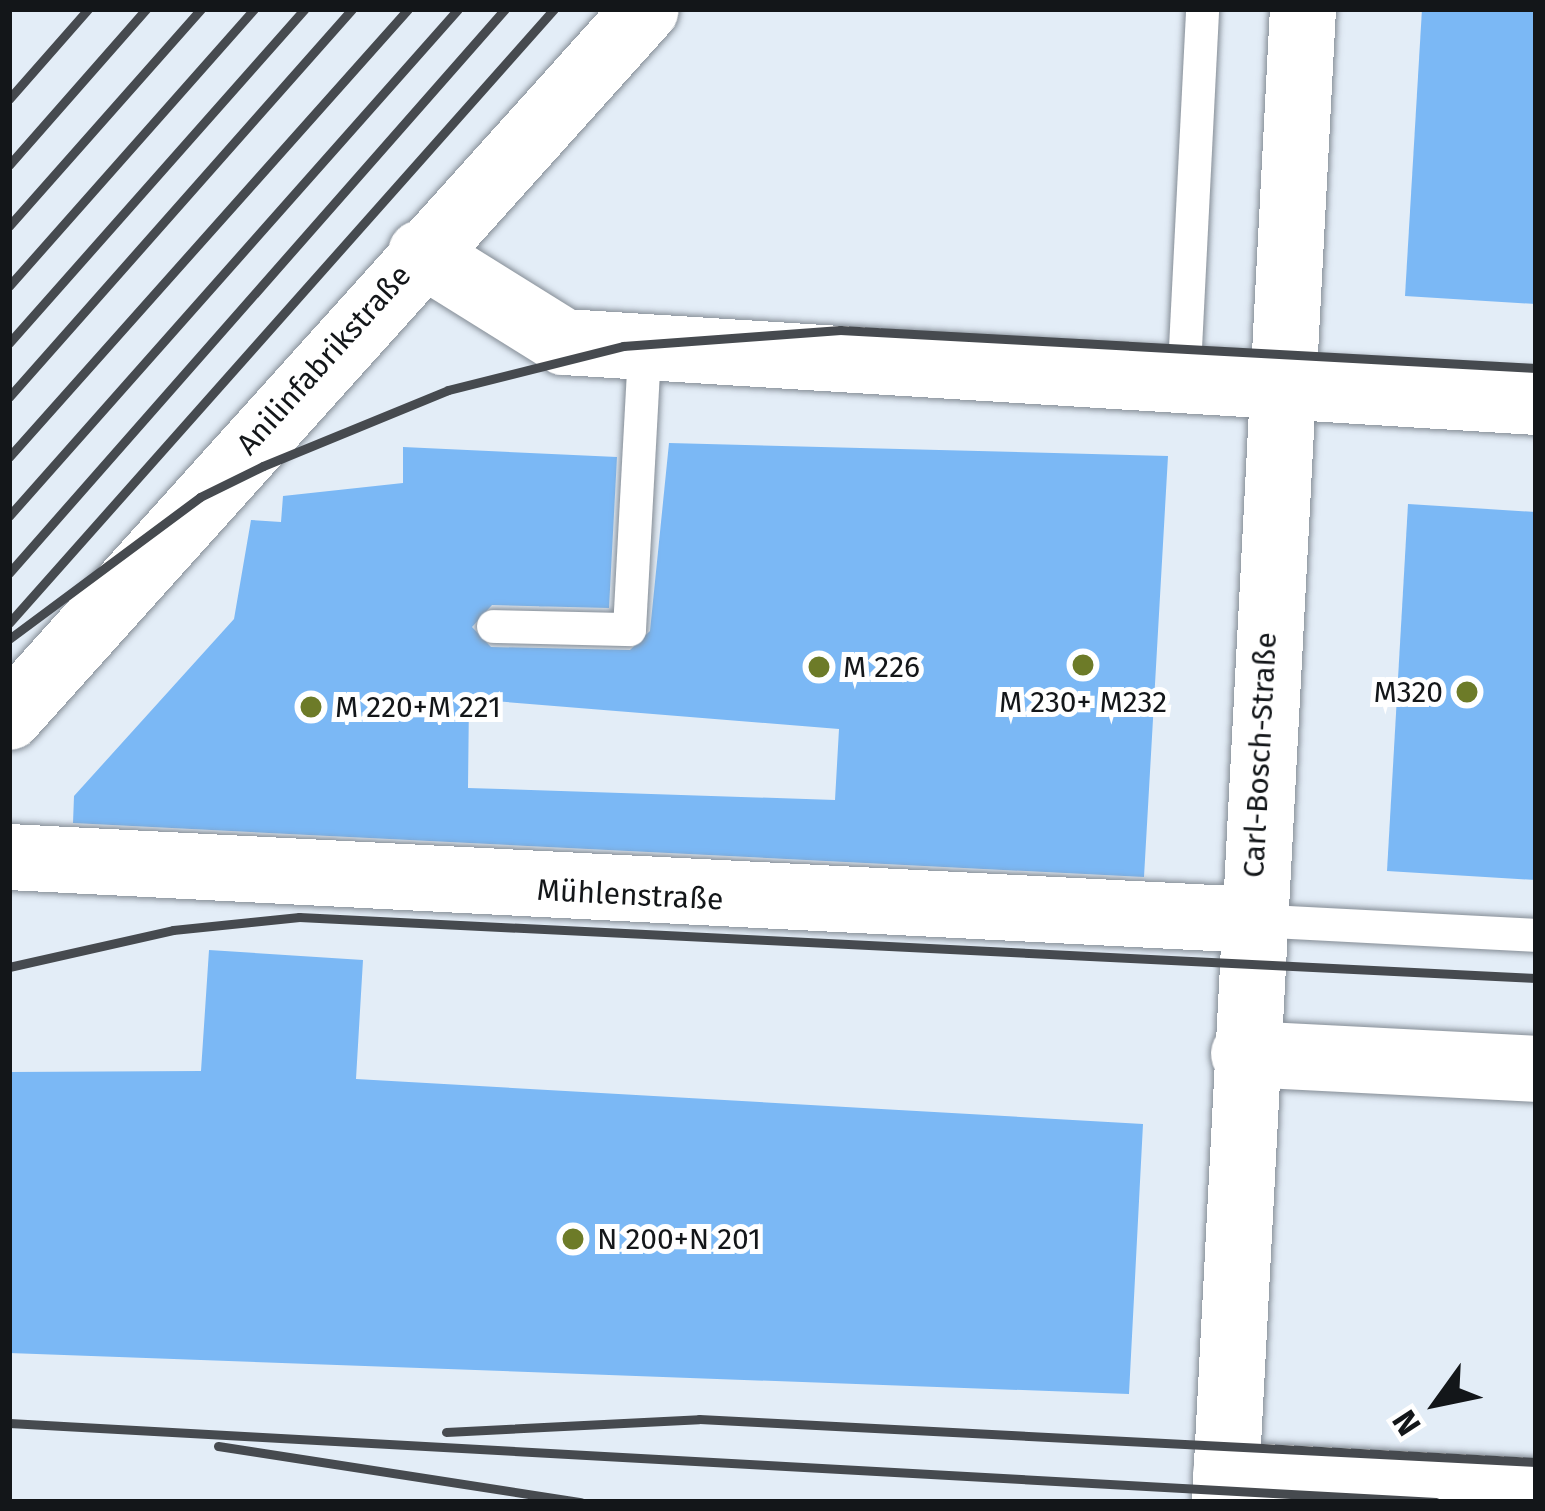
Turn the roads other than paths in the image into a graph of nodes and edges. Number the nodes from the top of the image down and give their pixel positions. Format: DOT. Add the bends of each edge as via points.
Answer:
graph roads {
  1 [pos="646,9"];
  2 [pos="1202,9"];
  3 [pos="1303,9"];
  4 [pos="421,253"];
  5 [pos="644,348"];
  6 [pos="1183,387"];
  7 [pos="1280,391"];
  8 [pos="1536,402"];
  9 [pos="493,626"];
  10 [pos="9,717"];
  11 [pos="9,857"];
  12 [pos="1252,920"];
  13 [pos="1536,935"];
  14 [pos="1244,1054"];
  15 [pos="1536,1069"];
  16 [pos="1226,1488"];
  17 [pos="1536,1490"];
  1 -- 4 [label="street, Anilinfabrikstraße"];
  2 -- 6 [label="lane"];
  3 -- 7 [label="street, Carl-Bosch-Straße"];
  4 -- 5 [label="street" via="540,334"];
  4 -- 10 [label="street, Anilinfabrikstraße"];
  5 -- 6 [label="street"];
  5 -- 9 [label="lane" via="629,629"];
  6 -- 7 [label="street"];
  7 -- 8 [label="street"];
  7 -- 12 [label="street, Carl-Bosch-Straße"];
  11 -- 12 [label="street, Mühlenstraße"];
  12 -- 13 [label="lane"];
  12 -- 14 [label="street, Carl-Bosch-Straße"];
  14 -- 15 [label="street"];
  14 -- 16 [label="street, Carl-Bosch-Straße"];
  16 -- 17 [label="street"];
}
